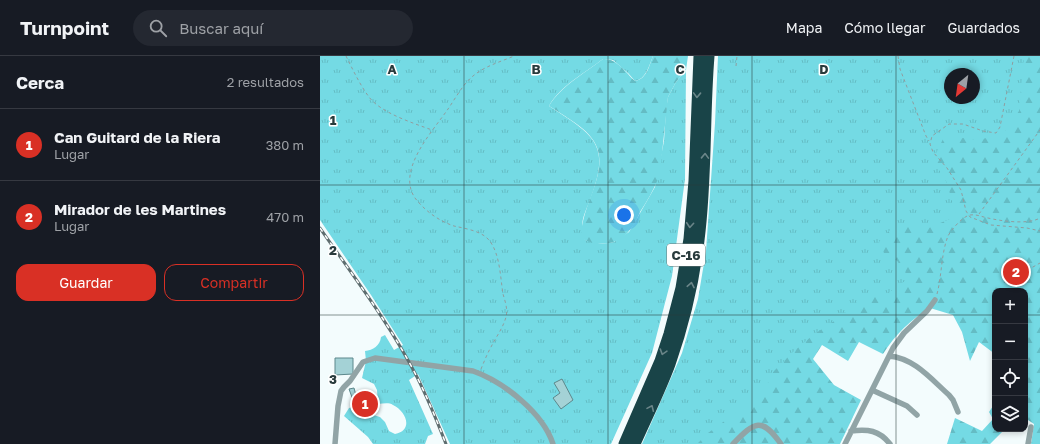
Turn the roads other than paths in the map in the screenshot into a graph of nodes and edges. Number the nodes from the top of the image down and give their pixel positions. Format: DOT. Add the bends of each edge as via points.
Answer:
graph roads {
  1 [pos="699,56"];
  2 [pos="709,56"];
  3 [pos="935,300"];
  4 [pos="889,356"];
  5 [pos="872,390"];
  6 [pos="958,412"];
  7 [pos="917,415"];
  8 [pos="1030,427"];
  9 [pos="851,430"];
  10 [pos="335,444"];
  11 [pos="554,444"];
  12 [pos="624,444"];
  13 [pos="635,444"];
  14 [pos="733,444"];
  15 [pos="782,444"];
  16 [pos="845,444"];
  17 [pos="890,444"];
  18 [pos="1028,444"];
  1 -- 12 [label="highway, C-16, one-way" via="694,181 689,239 681,288 660,361"];
  13 -- 2 [label="highway, C-16, one-way" via="670,364 695,265 704,181"];
  3 -- 4 [label="street" via="920,319 904,333"];
  4 -- 5 [label="street"];
  4 -- 6 [label="street" via="902,358 917,367 949,395"];
  5 -- 7 [label="street" via="907,406"];
  5 -- 9 [label="street"];
  8 -- 18 [label="street"];
  9 -- 16 [label="street"];
  9 -- 17 [label="street" via="873,430"];
  10 -- 11 [label="street" via="341,392 363,362 375,358 473,371 493,380 516,396 544,424"];
  14 -- 15 [label="street" via="749,430 761,425 773,432"];
}
